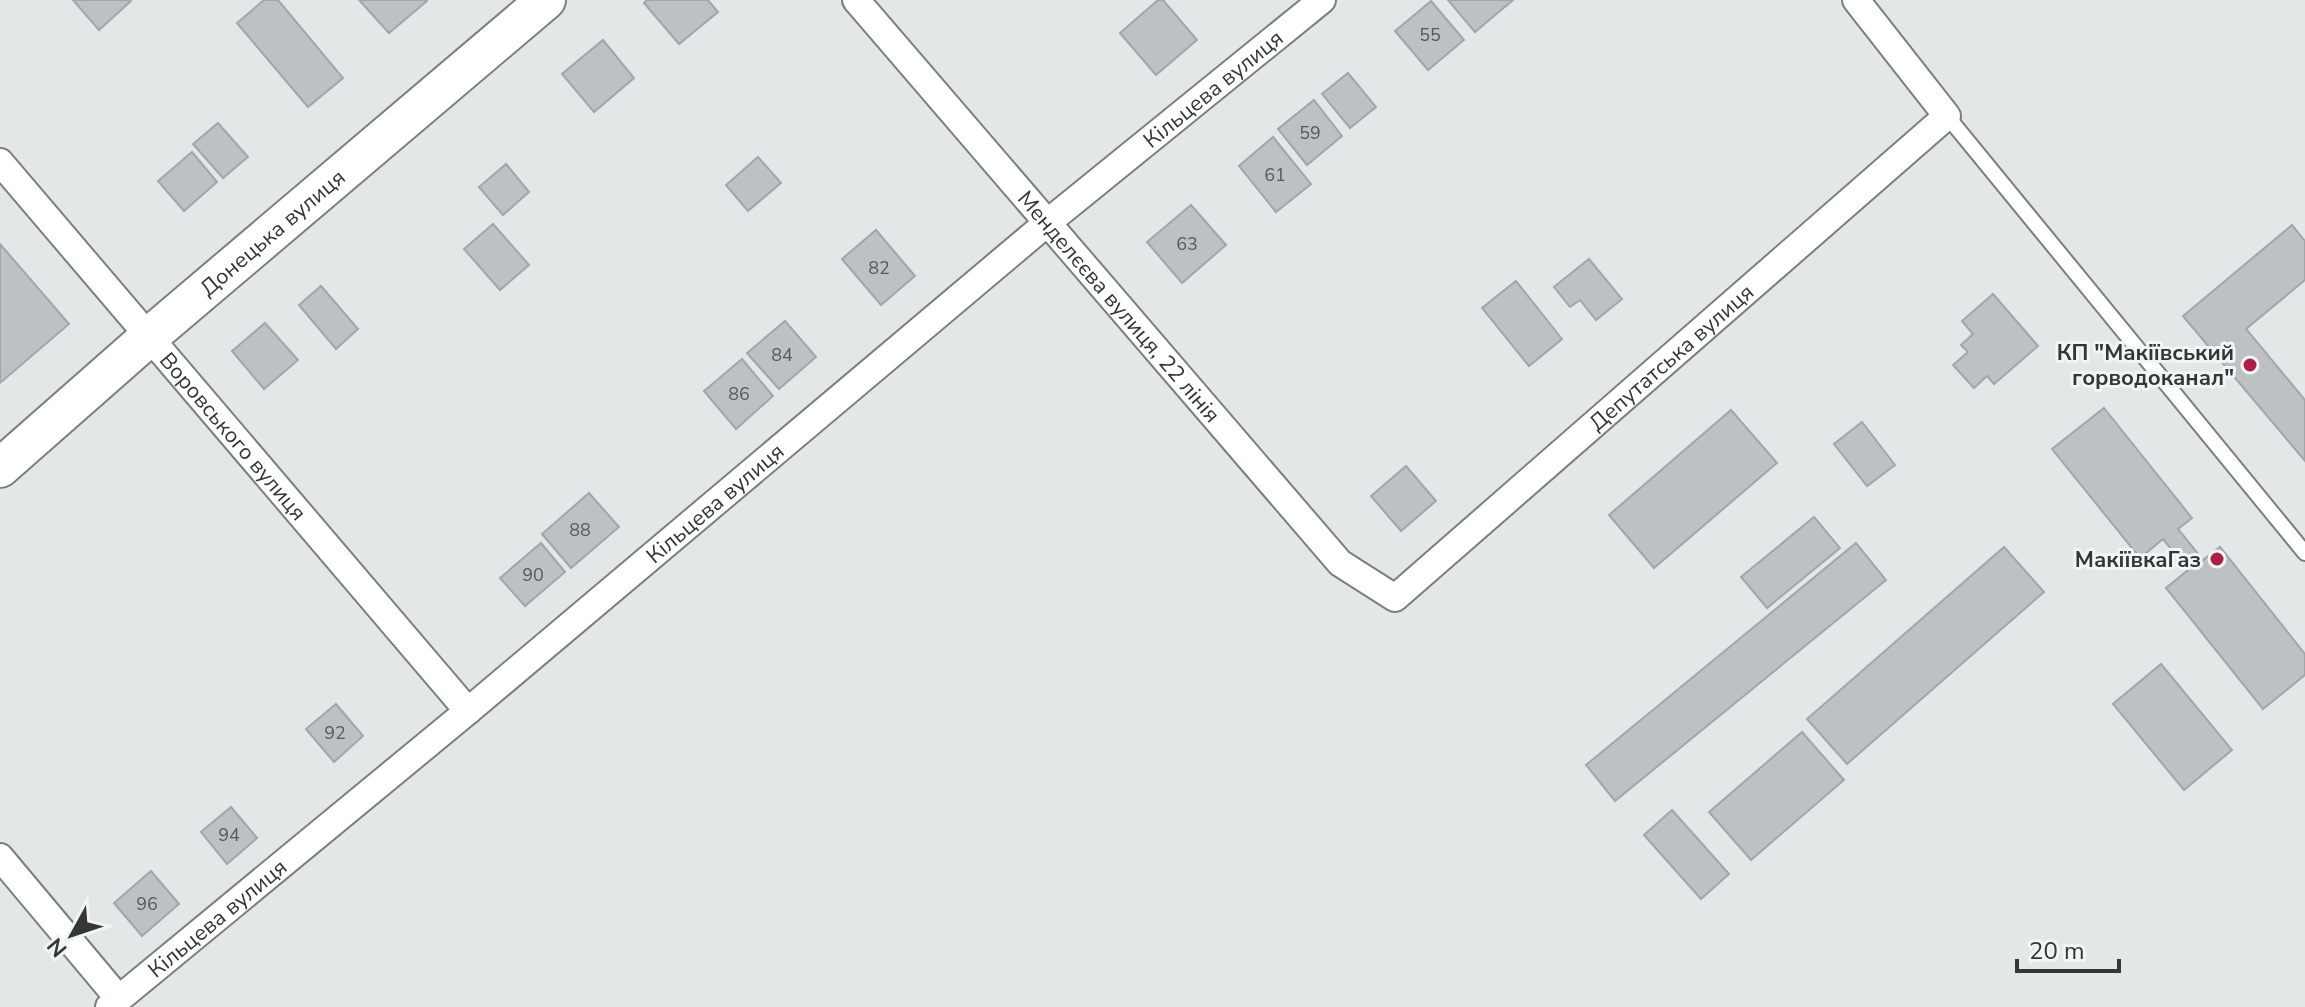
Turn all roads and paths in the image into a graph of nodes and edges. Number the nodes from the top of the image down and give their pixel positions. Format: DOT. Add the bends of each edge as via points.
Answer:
graph roads {
  1 [pos="546,0"];
  2 [pos="856,0"];
  3 [pos="1322,0"];
  4 [pos="1856,0"];
  5 [pos="1947,116"];
  6 [pos="0,162"];
  7 [pos="1047,223"];
  8 [pos="150,336"];
  9 [pos="0,468"];
  10 [pos="2305,553"];
  11 [pos="1395,598"];
  12 [pos="468,711"];
  13 [pos="0,857"];
  14 [pos="114,1003"];
  1 -- 8 [label="street, Донецька вулиця"];
  2 -- 7 [label="street, Менделєєва вулиця, 22 лінія"];
  3 -- 7 [label="street, Кільцева вулиця"];
  4 -- 5 [label="street"];
  5 -- 10 [label="lane"];
  5 -- 11 [label="street, Депутатська вулиця"];
  6 -- 8 [label="street, Воровського вулиця"];
  7 -- 11 [label="street, Менделєєва вулиця, 22 лінія" via="1340,563"];
  7 -- 12 [label="street, Кільцева вулиця"];
  8 -- 9 [label="street, Донецька вулиця"];
  8 -- 12 [label="street, Воровського вулиця"];
  12 -- 14 [label="street, Кільцева вулиця"];
  13 -- 14 [label="street"];
}
